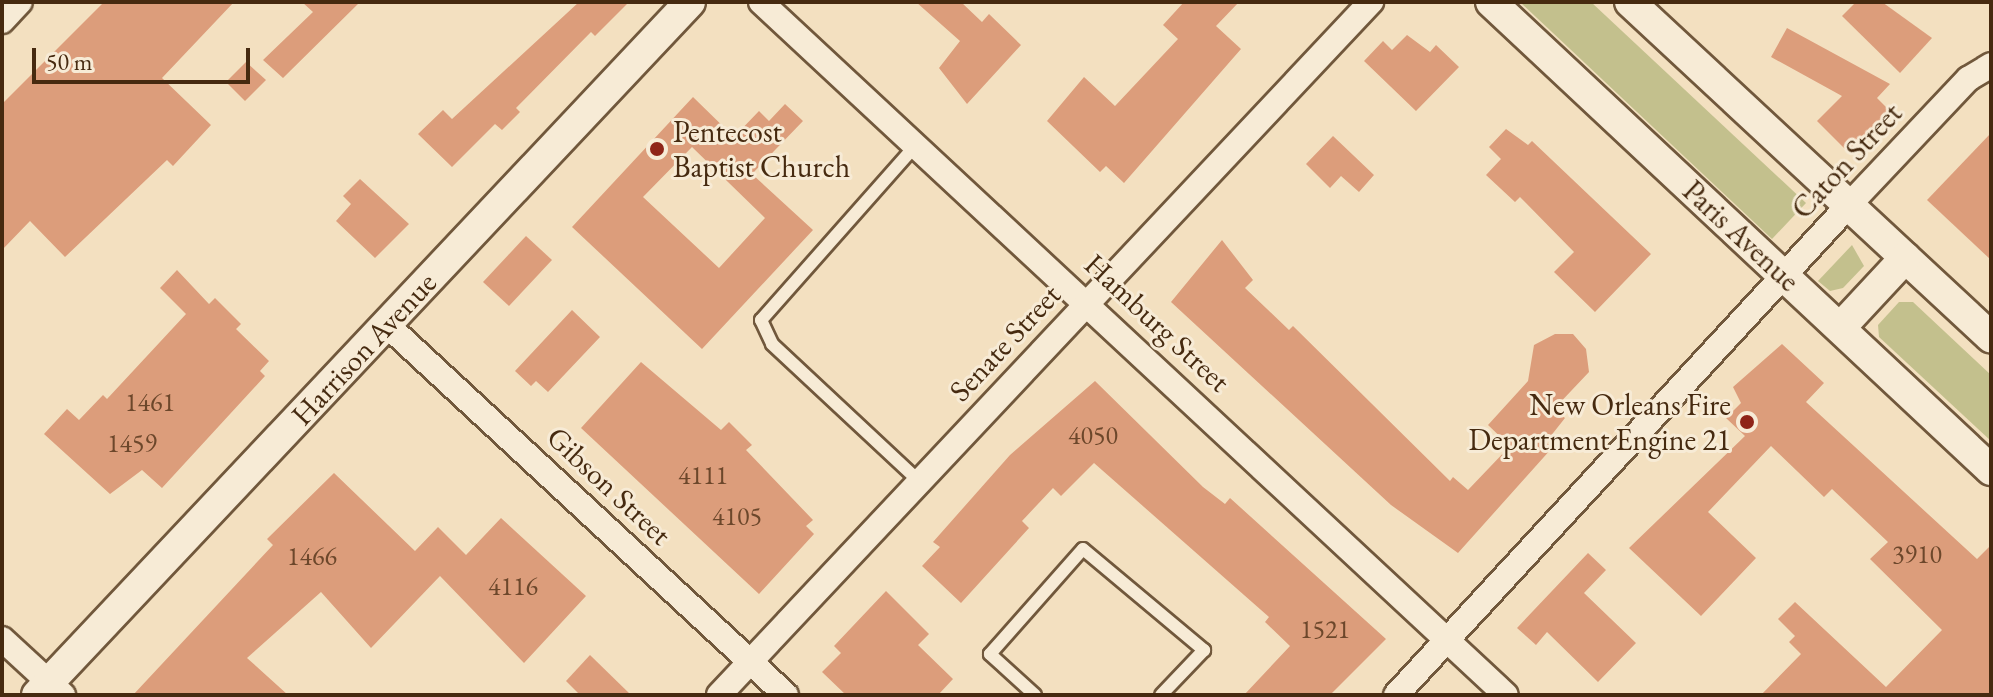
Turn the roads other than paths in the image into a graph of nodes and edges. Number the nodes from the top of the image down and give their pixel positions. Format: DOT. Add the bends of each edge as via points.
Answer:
graph roads {
  1 [pos="20,2"];
  2 [pos="690,2"];
  3 [pos="761,2"];
  4 [pos="1371,2"];
  5 [pos="1491,2"];
  6 [pos="1630,2"];
  7 [pos="2,21"];
  8 [pos="1991,65"];
  9 [pos="916,145"];
  10 [pos="1848,206"];
  11 [pos="1905,258"];
  12 [pos="1785,277"];
  13 [pos="1088,302"];
  14 [pos="387,325"];
  15 [pos="1840,328"];
  16 [pos="1991,338"];
  17 [pos="1991,470"];
  18 [pos="919,481"];
  19 [pos="2,639"];
  20 [pos="1447,640"];
  21 [pos="751,662"];
  22 [pos="50,691"];
  23 [pos="719,695"];
  24 [pos="786,695"];
  25 [pos="1035,695"];
  26 [pos="1161,695"];
  27 [pos="1396,695"];
  28 [pos="1506,695"];
  1 -- 7 [label="street"];
  2 -- 14 [label="street, Harrison Avenue"];
  3 -- 9 [label="street, Hamburg Street"];
  4 -- 13 [label="street, Senate Street"];
  5 -- 12 [label="street, Paris Avenue"];
  6 -- 10 [label="street"];
  8 -- 10 [label="street, Caton Street" via="1968,79"];
  9 -- 13 [label="street, Hamburg Street"];
  9 -- 18 [label="lane" via="761,320 772,344"];
  10 -- 11 [label="street"];
  10 -- 12 [label="street, Caton Street"];
  11 -- 15 [label="street"];
  11 -- 16 [label="street"];
  12 -- 15 [label="street, Paris Avenue"];
  12 -- 20 [label="street, Caton Street"];
  13 -- 18 [label="street, Senate Street"];
  13 -- 20 [label="street, Hamburg Street"];
  14 -- 21 [label="street, Gibson Street"];
  14 -- 22 [label="street, Harrison Avenue"];
  15 -- 17 [label="street, Paris Avenue"];
  18 -- 21 [label="street, Senate Street"];
  19 -- 22 [label="street"];
  20 -- 27 [label="street, Caton Street"];
  20 -- 28 [label="street, Hamburg Street"];
  21 -- 23 [label="street, Senate Street"];
  21 -- 24 [label="street, Gibson Street"];
  25 -- 26 [label="lane" via="990,654 1083,549 1204,650"];
}
